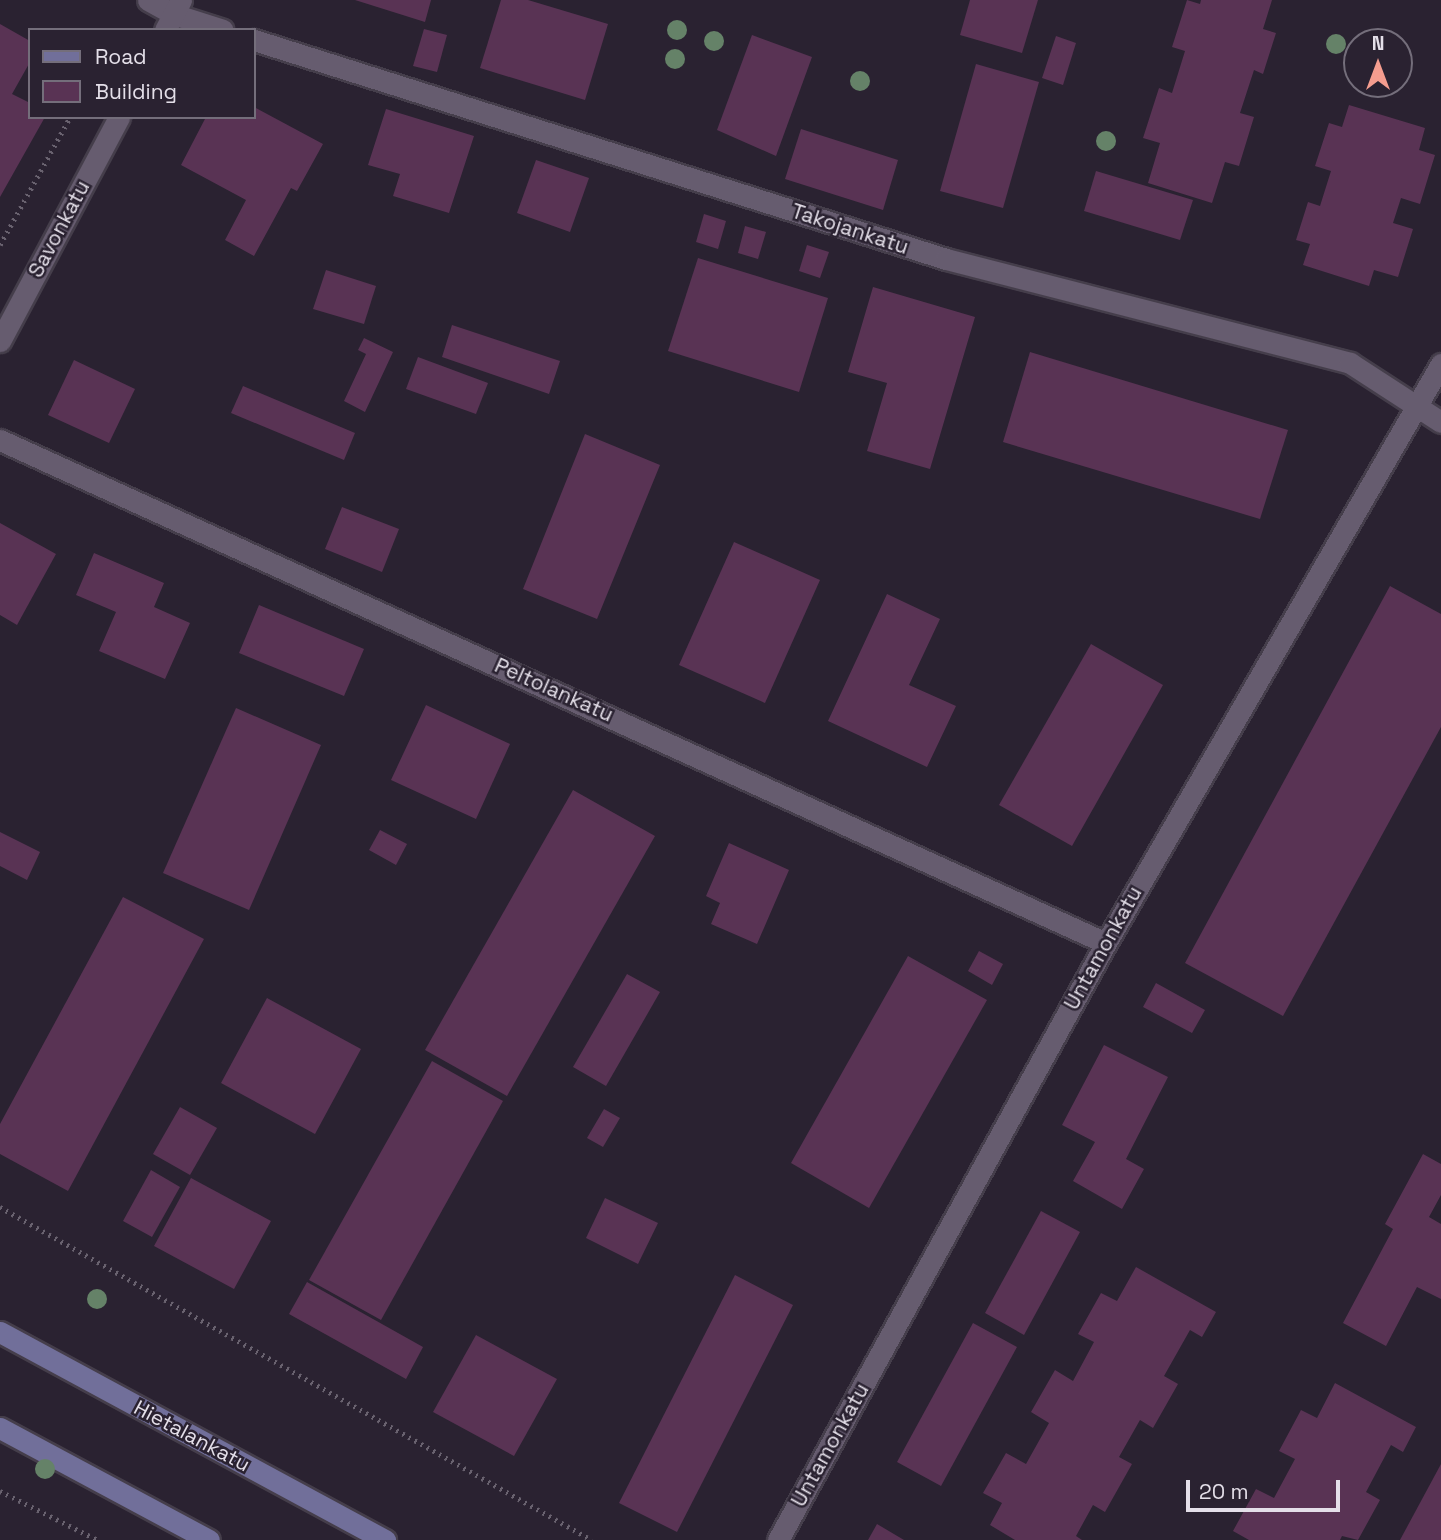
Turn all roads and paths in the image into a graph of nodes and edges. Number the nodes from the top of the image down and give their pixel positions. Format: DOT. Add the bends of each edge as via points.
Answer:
graph roads {
  1 [pos="148,0"];
  2 [pos="173,15"];
  3 [pos="216,28"];
  4 [pos="256,41"];
  5 [pos="69,119"];
  6 [pos="117,119"];
  7 [pos="0,245"];
  8 [pos="0,341"];
  9 [pos="1441,364"];
  10 [pos="1415,404"];
  11 [pos="1441,422"];
  12 [pos="0,440"];
  13 [pos="1106,943"];
  14 [pos="0,1207"];
  15 [pos="0,1332"];
  16 [pos="0,1428"];
  17 [pos="0,1491"];
  18 [pos="98,1540"];
  19 [pos="209,1540"];
  20 [pos="384,1540"];
  21 [pos="592,1540"];
  22 [pos="778,1540"];
  1 -- 2 [label="street"];
  2 -- 3 [label="street"];
  4 -- 10 [label="street, Takojankatu" via="946,260 1350,363"];
  5 -- 7 [label="path"];
  6 -- 8 [label="street, Savonkatu"];
  9 -- 10 [label="street, Untamonkatu"];
  10 -- 11 [label="street, Takojankatu"];
  10 -- 13 [label="street, Untamonkatu"];
  12 -- 13 [label="street, Peltolankatu"];
  13 -- 22 [label="street, Untamonkatu"];
  14 -- 21 [label="path"];
  15 -- 20 [label="main road, Hietalankatu"];
  16 -- 19 [label="main road"];
  17 -- 18 [label="path"];
}
